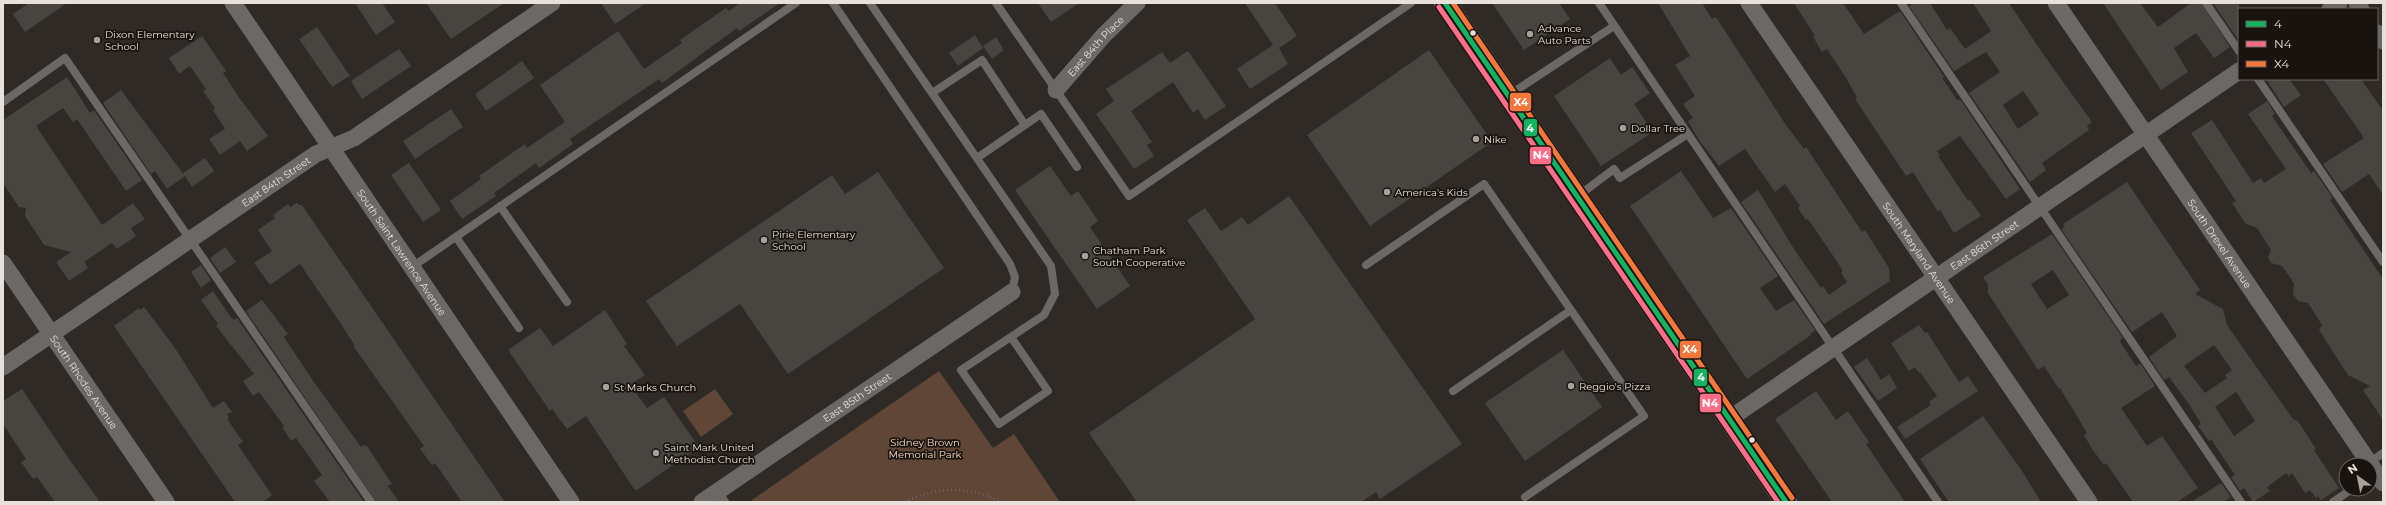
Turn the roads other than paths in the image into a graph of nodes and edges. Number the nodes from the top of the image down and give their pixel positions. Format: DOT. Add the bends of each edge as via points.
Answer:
graph roads {
  1 [pos="233,3"];
  2 [pos="552,3"];
  3 [pos="796,3"];
  4 [pos="833,3"];
  5 [pos="870,3"];
  6 [pos="996,3"];
  7 [pos="1137,3"];
  8 [pos="1411,3"];
  9 [pos="1599,3"];
  10 [pos="1749,3"];
  11 [pos="1901,3"];
  12 [pos="2056,3"];
  13 [pos="2206,3"];
  14 [pos="1449,4"];
  15 [pos="1614,26"];
  16 [pos="2238,50"];
  17 [pos="2238,72"];
  18 [pos="2259,80"];
  19 [pos="1056,90"];
  20 [pos="932,93"];
  21 [pos="1508,95"];
  22 [pos="3,102"];
  23 [pos="1025,125"];
  24 [pos="1688,134"];
  25 [pos="2146,135"];
  26 [pos="331,147"];
  27 [pos="977,158"];
  28 [pos="1077,167"];
  29 [pos="1578,197"];
  30 [pos="500,206"];
  31 [pos="2040,207"];
  32 [pos="456,237"];
  33 [pos="190,239"];
  34 [pos="2383,262"];
  35 [pos="3,263"];
  36 [pos="1366,265"];
  37 [pos="412,267"];
  38 [pos="1936,278"];
  39 [pos="1012,292"];
  40 [pos="567,302"];
  41 [pos="1571,310"];
  42 [pos="519,328"];
  43 [pos="51,334"];
  44 [pos="1011,337"];
  45 [pos="1834,348"];
  46 [pos="3,367"];
  47 [pos="1453,391"];
  48 [pos="1729,419"];
  49 [pos="2383,453"];
  50 [pos="2363,457"];
  51 [pos="2378,465"];
  52 [pos="721,497"];
  53 [pos="1525,497"];
  54 [pos="166,502"];
  55 [pos="371,502"];
  56 [pos="571,502"];
  57 [pos="702,502"];
  58 [pos="1786,502"];
  59 [pos="1938,502"];
  60 [pos="2089,502"];
  61 [pos="2241,502"];
  1 -- 26 [label="street, South Saint Lawrence Avenue"];
  2 -- 26 [label="street, East 84th Street" via="354,138"];
  3 -- 30 [label="lane"];
  4 -- 39 [label="lane" via="1010,264 1015,277"];
  5 -- 20 [label="lane"];
  6 -- 19 [label="lane"];
  7 -- 19 [label="street, East 84th Place" via="1104,35"];
  8 -- 19 [label="lane" via="1129,196"];
  9 -- 15 [label="lane"];
  10 -- 38 [label="street, South Maryland Avenue"];
  11 -- 31 [label="lane"];
  12 -- 25 [label="street, South Drexel Avenue"];
  13 -- 16 [label="lane"];
  14 -- 21 [label="main road"];
  15 -- 21 [label="lane"];
  15 -- 24 [label="lane"];
  17 -- 25 [label="street, East 86th Street"];
  18 -- 34 [label="lane"];
  20 -- 23 [label="lane" via="982,60"];
  20 -- 27 [label="lane"];
  21 -- 29 [label="main road"];
  22 -- 33 [label="lane" via="65,58"];
  23 -- 27 [label="lane"];
  23 -- 28 [label="lane" via="1041,114"];
  24 -- 29 [label="lane" via="1620,178 1614,169"];
  24 -- 45 [label="lane"];
  25 -- 31 [label="street, East 86th Street"];
  25 -- 50 [label="street, South Drexel Avenue"];
  26 -- 33 [label="street, East 84th Street" via="316,154"];
  26 -- 37 [label="street, South Saint Lawrence Avenue"];
  27 -- 44 [label="lane" via="1051,266 1055,294 1044,315"];
  29 -- 48 [label="main road"];
  30 -- 32 [label="lane"];
  30 -- 40 [label="lane"];
  31 -- 38 [label="street, East 86th Street"];
  31 -- 61 [label="lane"];
  32 -- 37 [label="lane"];
  32 -- 42 [label="lane"];
  33 -- 43 [label="street, East 84th Street"];
  33 -- 55 [label="lane"];
  35 -- 43 [label="street, South Rhodes Avenue"];
  36 -- 41 [label="lane" via="1484,184"];
  37 -- 56 [label="street, South Saint Lawrence Avenue"];
  38 -- 45 [label="street, East 86th Street"];
  38 -- 60 [label="street, South Maryland Avenue"];
  39 -- 52 [label="street, East 85th Street"];
  41 -- 47 [label="lane"];
  41 -- 53 [label="lane" via="1644,416"];
  43 -- 46 [label="street, East 84th Street"];
  43 -- 54 [label="street, South Rhodes Avenue"];
  44 -- 44 [label="lane" via="1048,391 999,424 961,370"];
  45 -- 48 [label="street, East 86th Street"];
  45 -- 59 [label="lane"];
  48 -- 58 [label="main road"];
  49 -- 51 [label="lane"];
  52 -- 57 [label="street, East 85th Street"];
}
